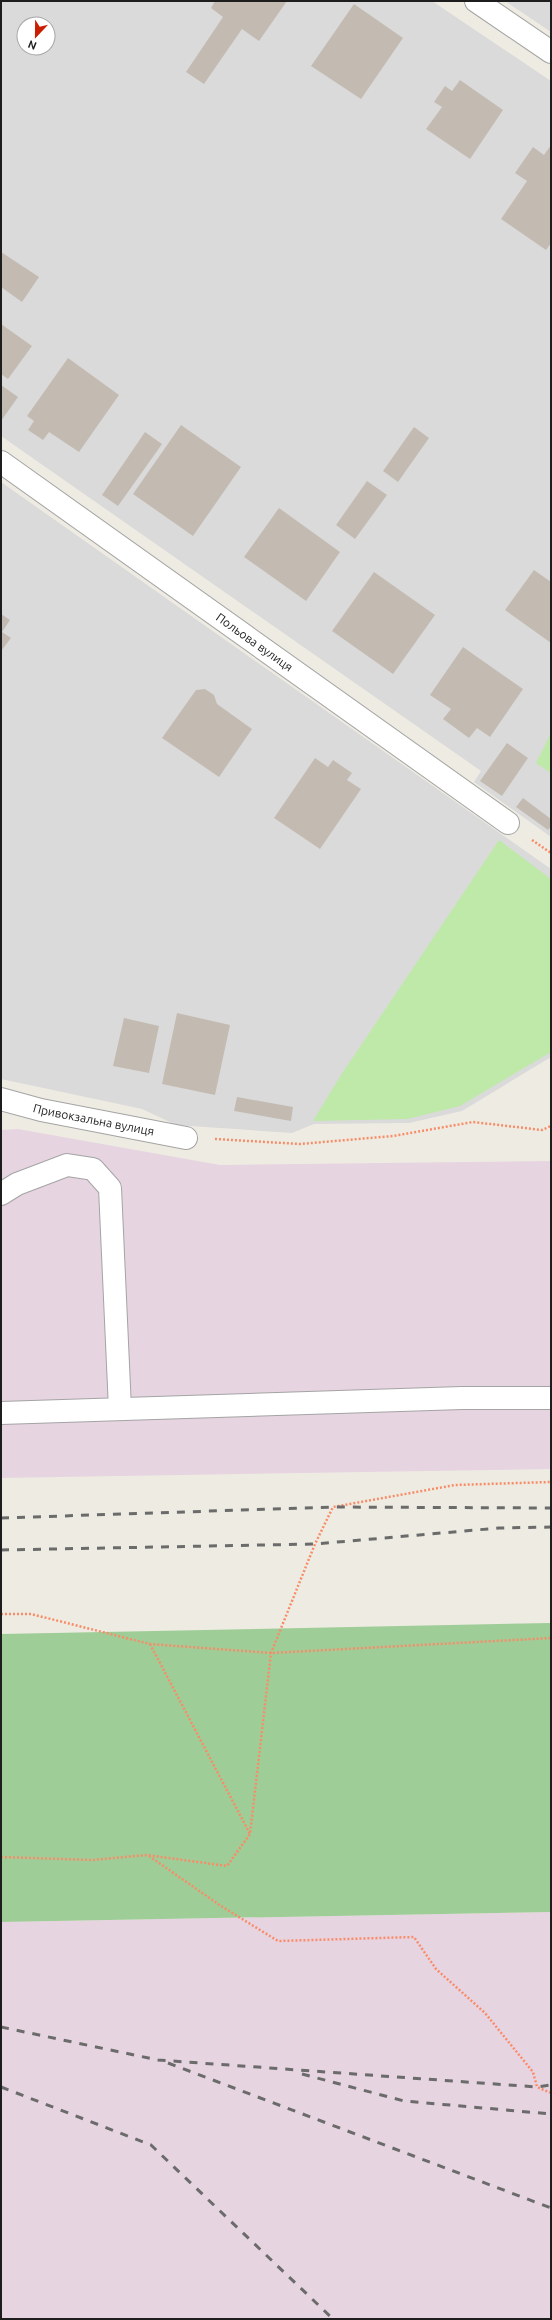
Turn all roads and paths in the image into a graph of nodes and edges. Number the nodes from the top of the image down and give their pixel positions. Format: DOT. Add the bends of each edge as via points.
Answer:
graph roads {
  1 [pos="476,1"];
  2 [pos="551,52"];
  3 [pos="1,462"];
  4 [pos="508,823"];
  5 [pos="1,1100"];
  6 [pos="551,1126"];
  7 [pos="186,1138"];
  8 [pos="1,1194"];
  9 [pos="551,1398"];
  10 [pos="120,1409"];
  11 [pos="1,1413"];
  12 [pos="551,1482"];
  13 [pos="1,1614"];
  14 [pos="551,1638"];
  15 [pos="150,1644"];
  16 [pos="271,1653"];
  17 [pos="250,1834"];
  18 [pos="147,1855"];
  19 [pos="1,1858"];
  20 [pos="551,2093"];
  1 -- 2 [label="street"];
  3 -- 4 [label="street, Польова вулиця"];
  5 -- 7 [label="street, Привокзальна вулиця"];
  6 -- 7 [label="path" via="542,1130 473,1122 393,1136 300,1144"];
  8 -- 10 [label="street" via="17,1184 66,1165 93,1169 110,1188"];
  9 -- 10 [label="street" via="454,1398"];
  10 -- 11 [label="street"];
  12 -- 16 [label="path" via="455,1485 333,1507 314,1544"];
  13 -- 15 [label="path" via="31,1614"];
  14 -- 16 [label="path"];
  15 -- 16 [label="path"];
  15 -- 17 [label="path"];
  16 -- 17 [label="path"];
  17 -- 18 [label="path" via="227,1866"];
  18 -- 19 [label="path" via="92,1860"];
  18 -- 20 [label="path" via="221,1906 278,1941 414,1937 436,1969 490,2019 533,2072 538,2087"];
}
